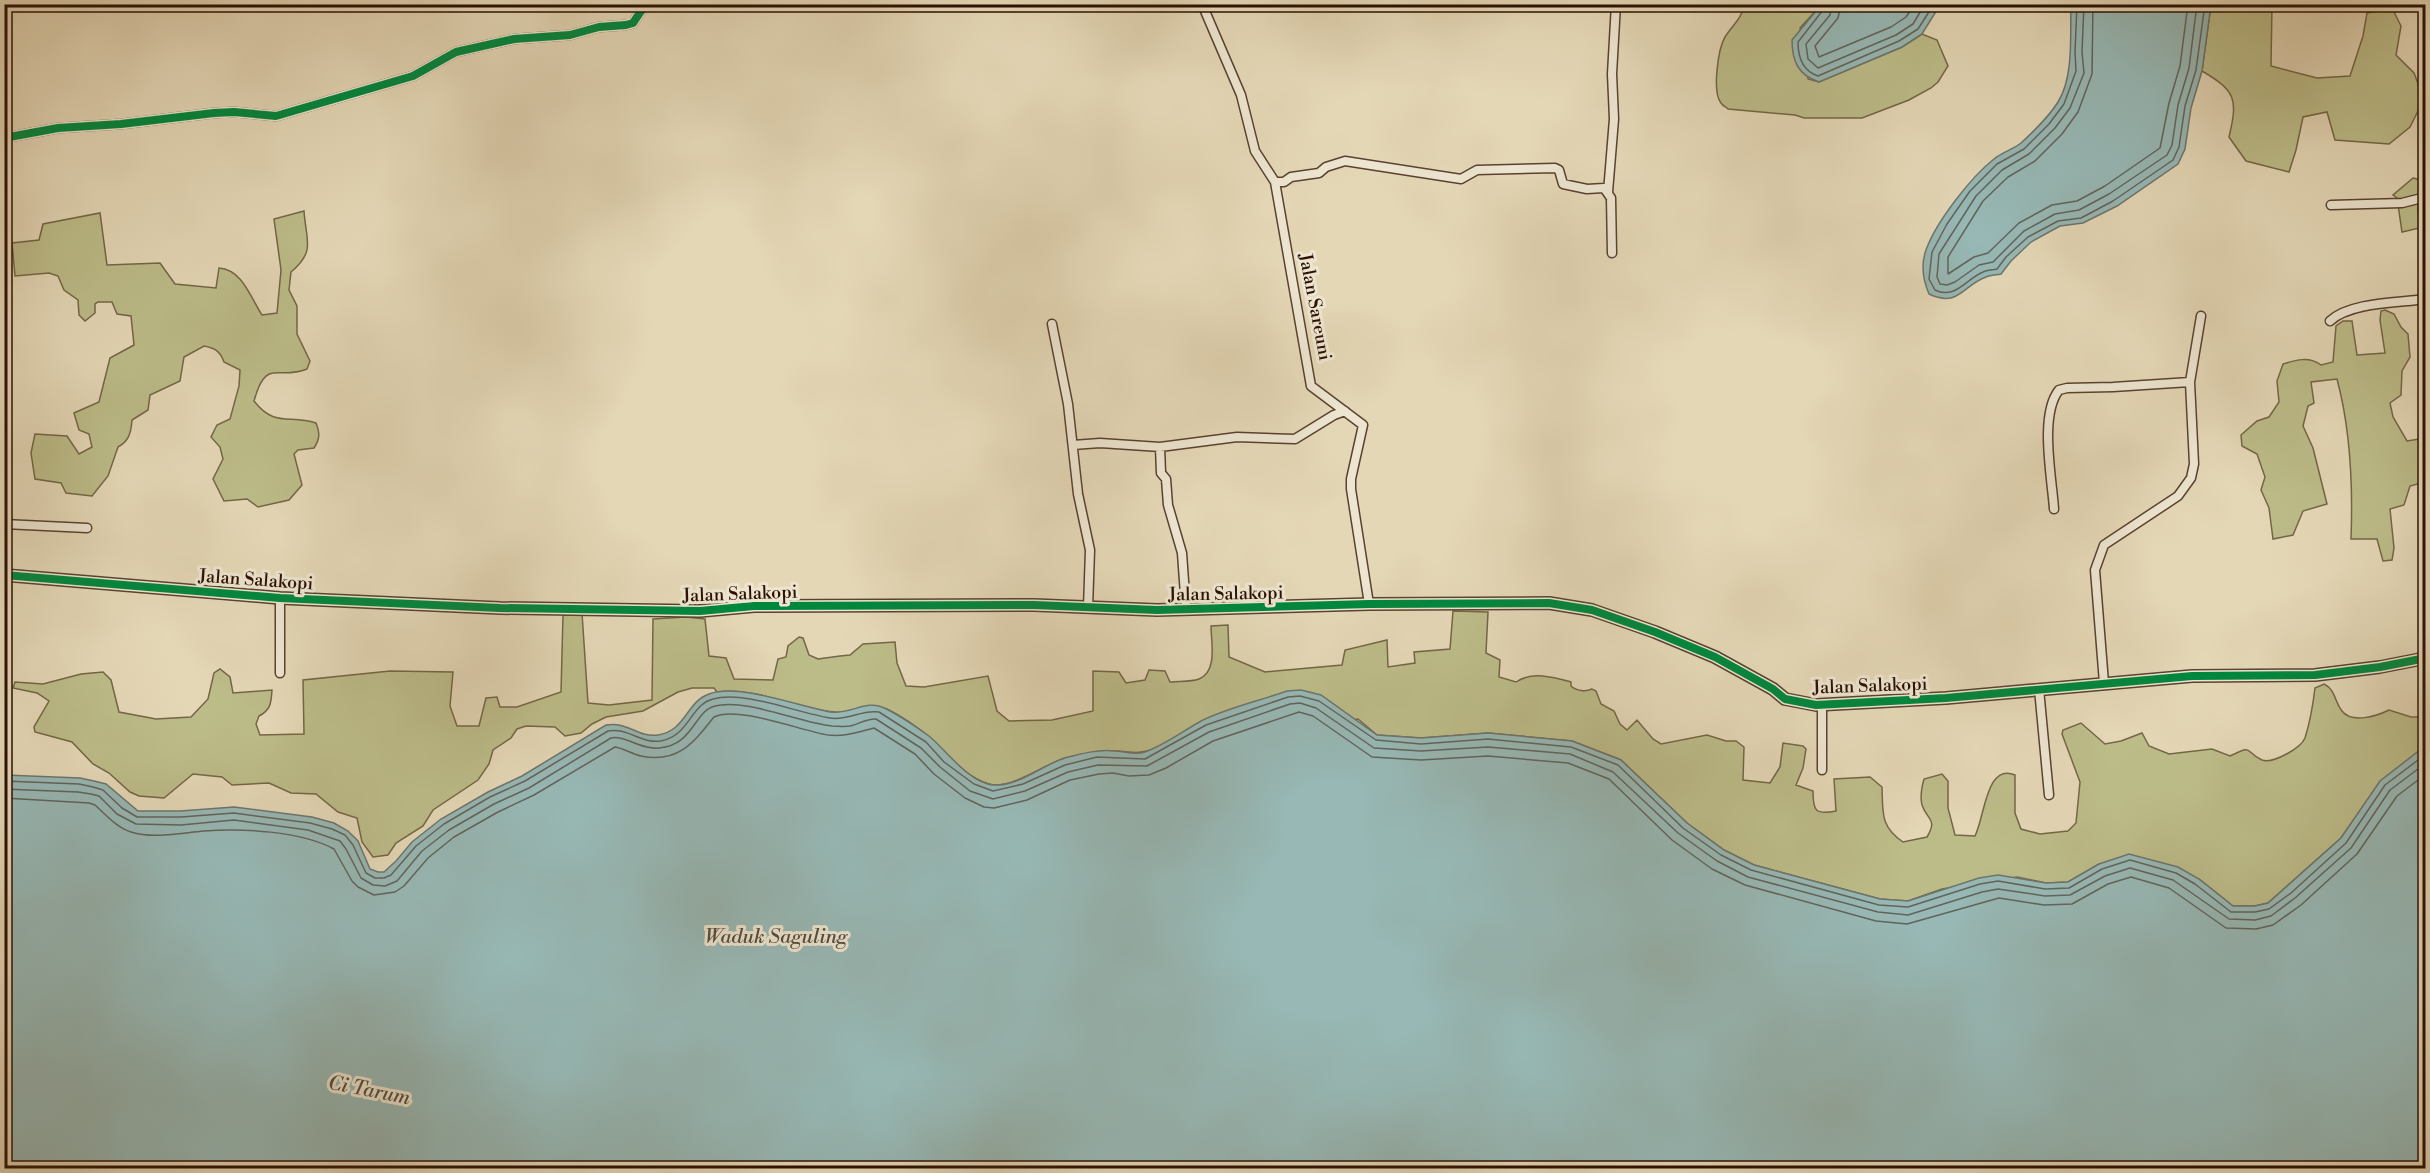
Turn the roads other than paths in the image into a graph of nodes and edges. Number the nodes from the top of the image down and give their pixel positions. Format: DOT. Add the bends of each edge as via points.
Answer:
graph roads {
  1 [pos="650,4"];
  2 [pos="1202,4"];
  3 [pos="1616,4"];
  4 [pos="4,138"];
  5 [pos="1275,182"];
  6 [pos="1608,192"];
  7 [pos="2426,197"];
  8 [pos="2331,205"];
  9 [pos="1612,253"];
  10 [pos="2426,299"];
  11 [pos="2201,316"];
  12 [pos="2330,321"];
  13 [pos="1052,324"];
  14 [pos="2190,382"];
  15 [pos="1345,411"];
  16 [pos="1073,445"];
  17 [pos="1160,447"];
  18 [pos="2054,509"];
  19 [pos="4,524"];
  20 [pos="87,528"];
  21 [pos="4,575"];
  22 [pos="280,598"];
  23 [pos="1369,604"];
  24 [pos="1088,608"];
  25 [pos="1186,609"];
  26 [pos="2426,658"];
  27 [pos="280,673"];
  28 [pos="2104,683"];
  29 [pos="2040,689"];
  30 [pos="1822,705"];
  31 [pos="1822,770"];
  32 [pos="2049,795"];
  1 -- 4 [label="street" via="633,23 570,35 514,39 456,52 413,76 276,116 214,113 58,128"];
  2 -- 5 [label="street, Jalan Sareuni" via="1241,95 1255,151"];
  3 -- 6 [label="street"];
  5 -- 6 [label="street" via="1319,173 1345,161 1461,179 1477,170 1555,168 1563,184 1604,188"];
  5 -- 15 [label="street, Jalan Sareuni" via="1311,386"];
  6 -- 9 [label="street"];
  7 -- 8 [label="street" via="2402,203"];
  10 -- 12 [label="street" via="2350,310"];
  11 -- 14 [label="street"];
  13 -- 16 [label="street"];
  14 -- 18 [label="street" via="2059,390 2051,402 2048,425"];
  14 -- 28 [label="street" via="2194,464 2191,478 2178,496 2104,544 2098,556 2095,570"];
  15 -- 17 [label="street" via="1295,439 1237,437"];
  15 -- 23 [label="street, Jalan Sareuni" via="1363,425 1351,489"];
  16 -- 17 [label="street"];
  16 -- 24 [label="street" via="1090,550"];
  17 -- 25 [label="street" via="1161,473 1166,479 1168,505 1182,553"];
  19 -- 20 [label="street"];
  21 -- 22 [label="street, Jalan Salakopi"];
  22 -- 24 [label="street, Jalan Salakopi" via="700,611 754,606"];
  22 -- 27 [label="street"];
  23 -- 25 [label="street, Jalan Salakopi"];
  23 -- 30 [label="street, Jalan Salakopi" via="1549,603 1592,610 1715,657 1785,699"];
  24 -- 25 [label="street, Jalan Salakopi"];
  26 -- 28 [label="street, Jalan Salakopi" via="2315,675 2192,676"];
  28 -- 29 [label="street, Jalan Salakopi"];
  29 -- 30 [label="street, Jalan Salakopi"];
  29 -- 32 [label="street"];
  30 -- 31 [label="street"];
}
